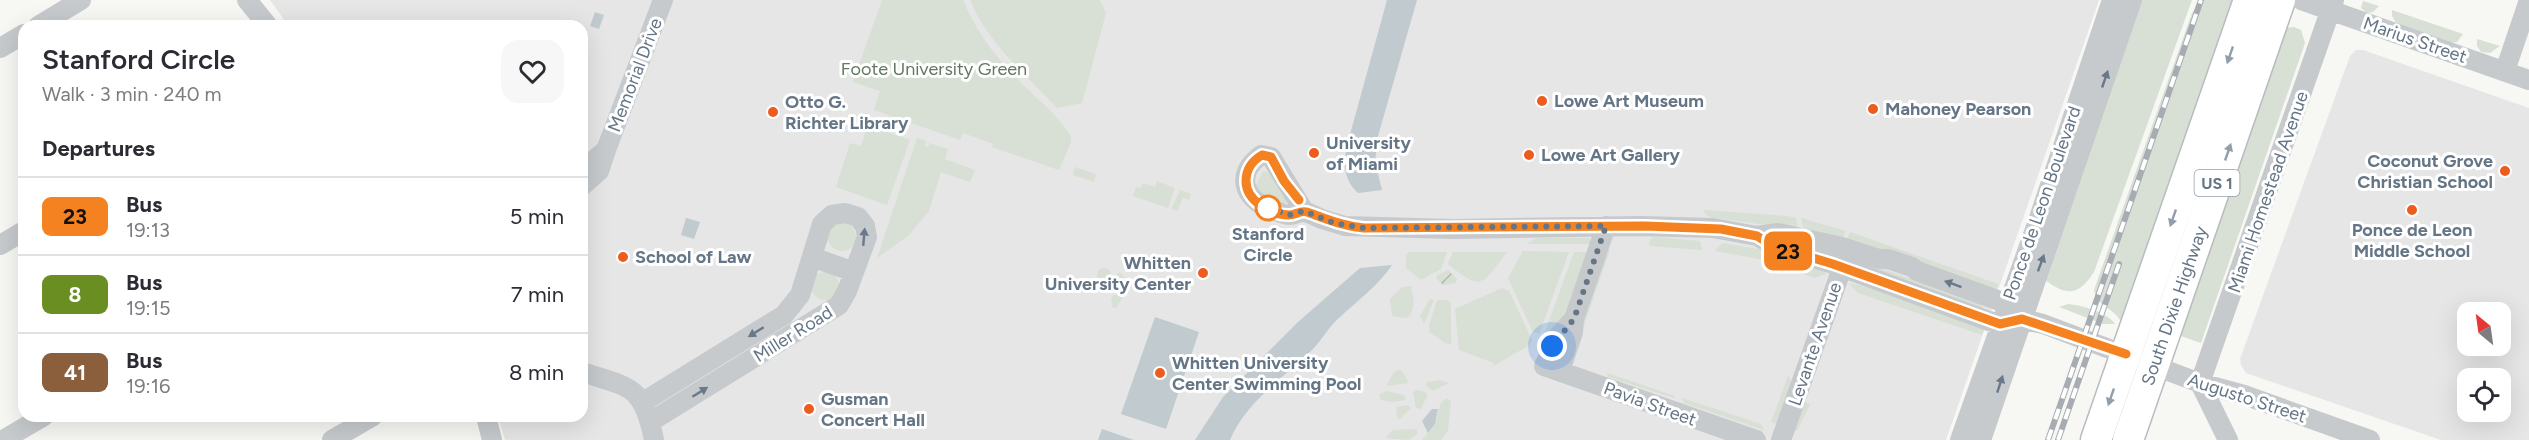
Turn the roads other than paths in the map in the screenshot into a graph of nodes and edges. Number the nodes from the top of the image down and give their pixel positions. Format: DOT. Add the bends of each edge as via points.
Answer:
graph roads {
  1 [pos="81,0"];
  2 [pos="247,0"];
  3 [pos="663,0"];
  4 [pos="2132,0"];
  5 [pos="2271,0"];
  6 [pos="2280,0"];
  7 [pos="2301,0"];
  8 [pos="2529,0"];
  9 [pos="2333,5"];
  10 [pos="2244,13"];
  11 [pos="2114,14"];
  12 [pos="264,15"];
  13 [pos="48,20"];
  14 [pos="18,38"];
  15 [pos="0,48"];
  16 [pos="2505,71"];
  17 [pos="2529,80"];
  18 [pos="2084,110"];
  19 [pos="606,150"];
  20 [pos="588,165"];
  21 [pos="588,180"];
  22 [pos="1304,211"];
  23 [pos="1606,226"];
  24 [pos="18,234"];
  25 [pos="1757,236"];
  26 [pos="0,245"];
  27 [pos="1850,249"];
  28 [pos="812,257"];
  29 [pos="1842,268"];
  30 [pos="854,272"];
  31 [pos="2008,304"];
  32 [pos="2022,319"];
  33 [pos="2000,324"];
  34 [pos="2126,354"];
  35 [pos="2154,366"];
  36 [pos="588,374"];
  37 [pos="2200,383"];
  38 [pos="644,402"];
  39 [pos="34,422"];
  40 [pos="363,422"];
  41 [pos="474,422"];
  42 [pos="488,422"];
  43 [pos="652,431"];
  44 [pos="3,440"];
  45 [pos="332,440"];
  46 [pos="479,440"];
  47 [pos="492,440"];
  48 [pos="1756,440"];
  49 [pos="1781,440"];
  50 [pos="1960,440"];
  51 [pos="1981,440"];
  52 [pos="2096,440"];
  53 [pos="2128,440"];
  54 [pos="2228,440"];
  55 [pos="2370,440"];
  1 -- 13 [label="street"];
  2 -- 12 [label="street"];
  3 -- 19 [label="street, Memorial Drive"];
  4 -- 11 [label="street, Ponce de Leon Boulevard"];
  5 -- 10 [label="highway"];
  35 -- 6 [label="highway, South Dixie Highway / US 1, one-way"];
  7 -- 9 [label="street, Marius Street"];
  8 -- 16 [label="street"];
  9 -- 16 [label="street, Marius Street"];
  9 -- 37 [label="street, Miami Homestead Avenue"];
  10 -- 34 [label="highway, South Dixie Highway / US 1, one-way"];
  11 -- 18 [label="street, Ponce de Leon Boulevard"];
  14 -- 15 [label="street"];
  16 -- 17 [label="street, Marius Street"];
  18 -- 31 [label="street, Ponce de Leon Boulevard"];
  32 -- 18 [label="street, Ponce de Leon Boulevard, one-way"];
  19 -- 20 [label="street, Memorial Drive"];
  19 -- 21 [label="street, Memorial Drive" via="598,171"];
  22 -- 23 [label="street" via="1334,223 1364,228"];
  23 -- 25 [label="street" via="1713,228"];
  23 -- 48 [label="street, Pavia Street" via="1574,319 1559,335 1552,368"];
  24 -- 26 [label="street"];
  25 -- 27 [label="street" via="1778,233"];
  25 -- 29 [label="street" via="1773,246"];
  27 -- 29 [label="street, Levante Avenue"];
  31 -- 27 [label="street, one-way" via="1912,267"];
  28 -- 30 [label="street"];
  30 -- 28 [label="street, Miller Road, one-way" via="867,237 858,217 832,215 822,224"];
  28 -- 38 [label="street, Miller Road, one-way" via="800,295 784,315"];
  29 -- 33 [label="street"];
  29 -- 49 [label="street, Levante Avenue"];
  43 -- 30 [label="street, Miller Road, one-way" via="839,305"];
  31 -- 32 [label="street"];
  31 -- 33 [label="street, Ponce de Leon Boulevard"];
  32 -- 33 [label="street"];
  32 -- 34 [label="street, Augusto Street"];
  51 -- 32 [label="street, Ponce de Leon Boulevard, one-way"];
  33 -- 50 [label="street, Ponce de Leon Boulevard"];
  34 -- 35 [label="street, Augusto Street"];
  34 -- 52 [label="highway, South Dixie Highway / US 1, one-way"];
  35 -- 37 [label="street, Augusto Street"];
  35 -- 53 [label="highway, South Dixie Highway / US 1"];
  36 -- 38 [label="street" via="634,390"];
  37 -- 54 [label="street"];
  37 -- 55 [label="street, Augusto Street" via="2244,394"];
  38 -- 43 [label="street"];
  39 -- 44 [label="street"];
  40 -- 45 [label="street"];
  41 -- 46 [label="street"];
  42 -- 47 [label="street"];
}
